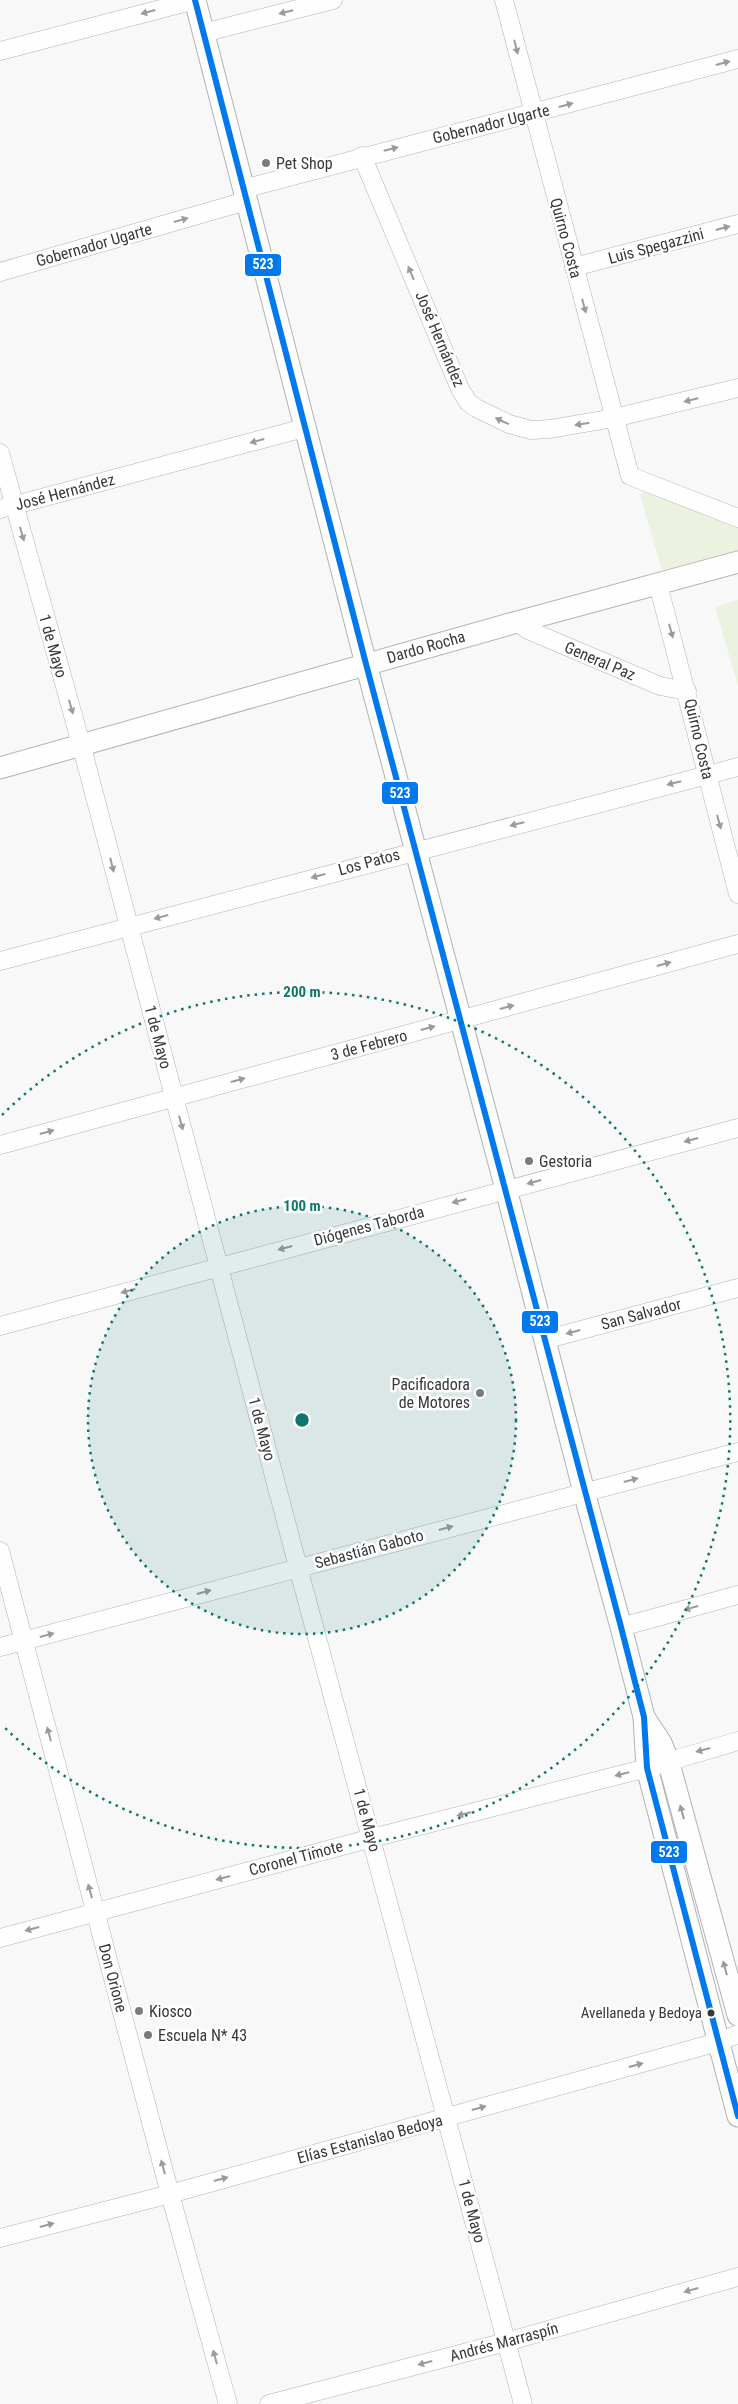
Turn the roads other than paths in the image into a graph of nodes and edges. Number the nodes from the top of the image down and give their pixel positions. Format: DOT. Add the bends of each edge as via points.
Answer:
graph roads {
  1 [pos="195,0"];
  2 [pos="333,0"];
  3 [pos="504,0"];
  4 [pos="203,34"];
  5 [pos="0,51"];
  6 [pos="738,59"];
  7 [pos="533,114"];
  8 [pos="362,156"];
  9 [pos="245,195"];
  10 [pos="738,224"];
  11 [pos="574,267"];
  12 [pos="0,272"];
  13 [pos="738,388"];
  14 [pos="614,418"];
  15 [pos="304,428"];
  16 [pos="0,453"];
  17 [pos="7,507"];
  18 [pos="738,518"];
  19 [pos="738,562"];
  20 [pos="658,584"];
  21 [pos="517,622"];
  22 [pos="366,664"];
  23 [pos="687,691"];
  24 [pos="81,744"];
  25 [pos="738,767"];
  26 [pos="0,768"];
  27 [pos="707,775"];
  28 [pos="416,850"];
  29 [pos="738,894"];
  30 [pos="128,926"];
  31 [pos="738,944"];
  32 [pos="0,961"];
  33 [pos="460,1020"];
  34 [pos="174,1098"];
  35 [pos="738,1128"];
  36 [pos="0,1145"];
  37 [pos="506,1189"];
  38 [pos="220,1266"];
  39 [pos="738,1288"];
  40 [pos="0,1326"];
  41 [pos="544,1340"];
  42 [pos="738,1452"];
  43 [pos="584,1492"];
  44 [pos="0,1551"];
  45 [pos="298,1567"];
  46 [pos="738,1595"];
  47 [pos="622,1627"];
  48 [pos="25,1641"];
  49 [pos="0,1647"];
  50 [pos="644,1717"];
  51 [pos="738,1741"];
  52 [pos="668,1760"];
  53 [pos="647,1768"];
  54 [pos="372,1838"];
  55 [pos="95,1912"];
  56 [pos="0,1938"];
  57 [pos="738,2015"];
  58 [pos="738,2034"];
  59 [pos="718,2042"];
  60 [pos="738,2116"];
  61 [pos="447,2117"];
  62 [pos="170,2194"];
  63 [pos="0,2238"];
  64 [pos="738,2277"];
  65 [pos="506,2342"];
  66 [pos="228,2404"];
  67 [pos="269,2404"];
  68 [pos="523,2404"];
  1 -- 4 [label="street"];
  1 -- 5 [label="street, one-way"];
  2 -- 4 [label="street, one-way"];
  3 -- 7 [label="street, Quirno Costa, one-way"];
  4 -- 9 [label="street"];
  7 -- 6 [label="street, Gobernador Ugarte, one-way"];
  8 -- 7 [label="street, Gobernador Ugarte, one-way"];
  7 -- 11 [label="street, Quirno Costa"];
  8 -- 9 [label="street, Gobernador Ugarte"];
  14 -- 8 [label="street, José Hernández, one-way" via="531,430 509,424 468,402"];
  12 -- 9 [label="street, Gobernador Ugarte, one-way"];
  9 -- 15 [label="street"];
  11 -- 10 [label="street, Luis Spegazzini, one-way"];
  11 -- 14 [label="street, Quirno Costa, one-way"];
  13 -- 14 [label="street, José Hernández, one-way"];
  14 -- 18 [label="street, Quirno Costa" via="630,476"];
  15 -- 17 [label="street, José Hernández, one-way"];
  15 -- 22 [label="street"];
  16 -- 17 [label="street, 1 de Mayo"];
  17 -- 24 [label="street, 1 de Mayo, one-way"];
  19 -- 20 [label="street, Dardo Rocha"];
  20 -- 21 [label="street, Dardo Rocha"];
  20 -- 23 [label="street, Quirno Costa, one-way"];
  21 -- 22 [label="street, Dardo Rocha"];
  21 -- 23 [label="street, General Paz" via="528,630 660,686"];
  22 -- 24 [label="street, Dardo Rocha"];
  22 -- 28 [label="street"];
  23 -- 27 [label="street, Quirno Costa"];
  24 -- 26 [label="street, Dardo Rocha"];
  24 -- 30 [label="street, 1 de Mayo, one-way"];
  25 -- 27 [label="street, Los Patos"];
  27 -- 28 [label="street, Los Patos, one-way"];
  27 -- 29 [label="street, Quirno Costa, one-way"];
  28 -- 30 [label="street, Los Patos, one-way"];
  28 -- 33 [label="street"];
  30 -- 32 [label="street, Los Patos"];
  30 -- 34 [label="street, 1 de Mayo"];
  33 -- 31 [label="street, 3 de Febrero, one-way"];
  34 -- 33 [label="street, 3 de Febrero, one-way"];
  33 -- 37 [label="street"];
  36 -- 34 [label="street, 3 de Febrero, one-way"];
  34 -- 38 [label="street, 1 de Mayo, one-way"];
  35 -- 37 [label="street, Diógenes Taborda, one-way"];
  37 -- 38 [label="street, Diógenes Taborda, one-way"];
  37 -- 41 [label="street"];
  38 -- 40 [label="street, Diógenes Taborda, one-way"];
  38 -- 45 [label="street, 1 de Mayo"];
  39 -- 41 [label="street, San Salvador, one-way"];
  41 -- 43 [label="street"];
  43 -- 42 [label="street, Sebastián Gaboto, one-way"];
  45 -- 43 [label="street, Sebastián Gaboto, one-way"];
  43 -- 47 [label="street"];
  44 -- 48 [label="street, Don Orione"];
  48 -- 45 [label="street, Sebastián Gaboto, one-way"];
  45 -- 54 [label="street, 1 de Mayo"];
  46 -- 47 [label="street, one-way"];
  47 -- 50 [label="street"];
  48 -- 49 [label="street, Sebastián Gaboto"];
  55 -- 48 [label="street, Don Orione, one-way"];
  50 -- 52 [label="street"];
  50 -- 53 [label="street"];
  51 -- 52 [label="street, Coronel Timote, one-way"];
  52 -- 53 [label="street, Coronel Timote"];
  57 -- 52 [label="street, one-way"];
  53 -- 54 [label="street, Coronel Timote, one-way"];
  53 -- 59 [label="street"];
  54 -- 55 [label="street, Coronel Timote, one-way"];
  54 -- 61 [label="street, 1 de Mayo"];
  55 -- 56 [label="street, Coronel Timote, one-way"];
  62 -- 55 [label="street, Don Orione, one-way"];
  58 -- 59 [label="street, Elías Estanislao Bedoya"];
  59 -- 60 [label="street"];
  61 -- 59 [label="street, Elías Estanislao Bedoya, one-way"];
  62 -- 61 [label="street, Elías Estanislao Bedoya, one-way"];
  61 -- 65 [label="street, 1 de Mayo"];
  63 -- 62 [label="street, Elías Estanislao Bedoya, one-way"];
  66 -- 62 [label="street, Don Orione, one-way"];
  64 -- 65 [label="street, Andrés Marraspín, one-way"];
  65 -- 67 [label="street, Andrés Marraspín, one-way"];
  65 -- 68 [label="street, 1 de Mayo"];
}
